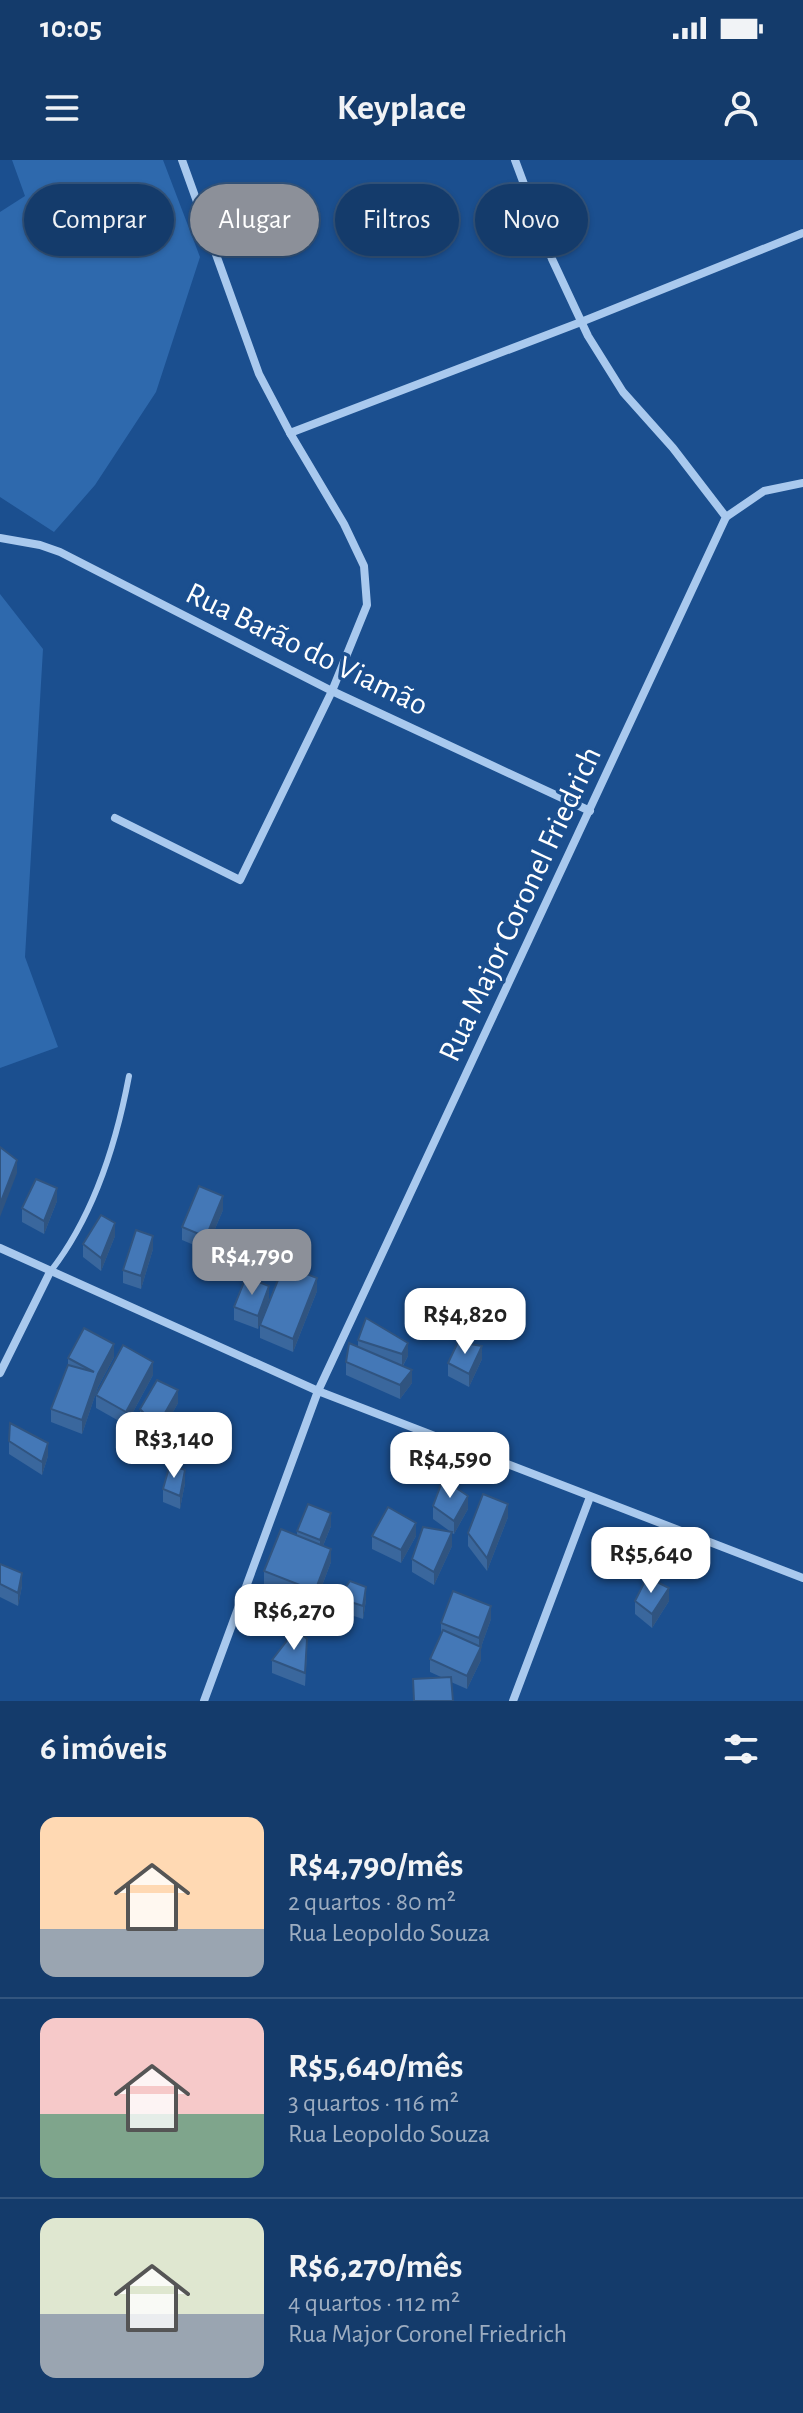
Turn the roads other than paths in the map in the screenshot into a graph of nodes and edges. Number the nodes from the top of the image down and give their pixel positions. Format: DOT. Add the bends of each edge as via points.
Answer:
graph roads {
  1 [pos="182,160"];
  2 [pos="515,160"];
  3 [pos="803,233"];
  4 [pos="581,322"];
  5 [pos="290,433"];
  6 [pos="803,483"];
  7 [pos="726,517"];
  8 [pos="0,538"];
  9 [pos="332,691"];
  10 [pos="590,811"];
  11 [pos="115,818"];
  12 [pos="129,1076"];
  13 [pos="0,1248"];
  14 [pos="50,1272"];
  15 [pos="0,1373"];
  16 [pos="318,1391"];
  17 [pos="590,1497"];
  18 [pos="803,1578"];
  19 [pos="204,1701"];
  20 [pos="513,1701"];
  1 -- 5 [label="street" via="259,374"];
  2 -- 4 [label="street"];
  3 -- 4 [label="street"];
  4 -- 5 [label="street"];
  4 -- 7 [label="street" via="623,392"];
  5 -- 9 [label="street" via="364,566 367,605"];
  6 -- 7 [label="street" via="764,491"];
  7 -- 10 [label="street, Rua Major Coronel Friedrich"];
  8 -- 9 [label="street, Rua Barão do Viamão" via="60,552"];
  9 -- 10 [label="street, Rua Barão do Viamão"];
  9 -- 11 [label="street" via="240,880"];
  10 -- 16 [label="street, Rua Major Coronel Friedrich"];
  12 -- 14 [label="lane" via="119,1129 84,1219"];
  13 -- 14 [label="street"];
  14 -- 15 [label="street"];
  14 -- 16 [label="street"];
  16 -- 17 [label="street"];
  16 -- 19 [label="street, Rua Major Coronel Friedrich"];
  17 -- 18 [label="street"];
  17 -- 20 [label="street"];
}
